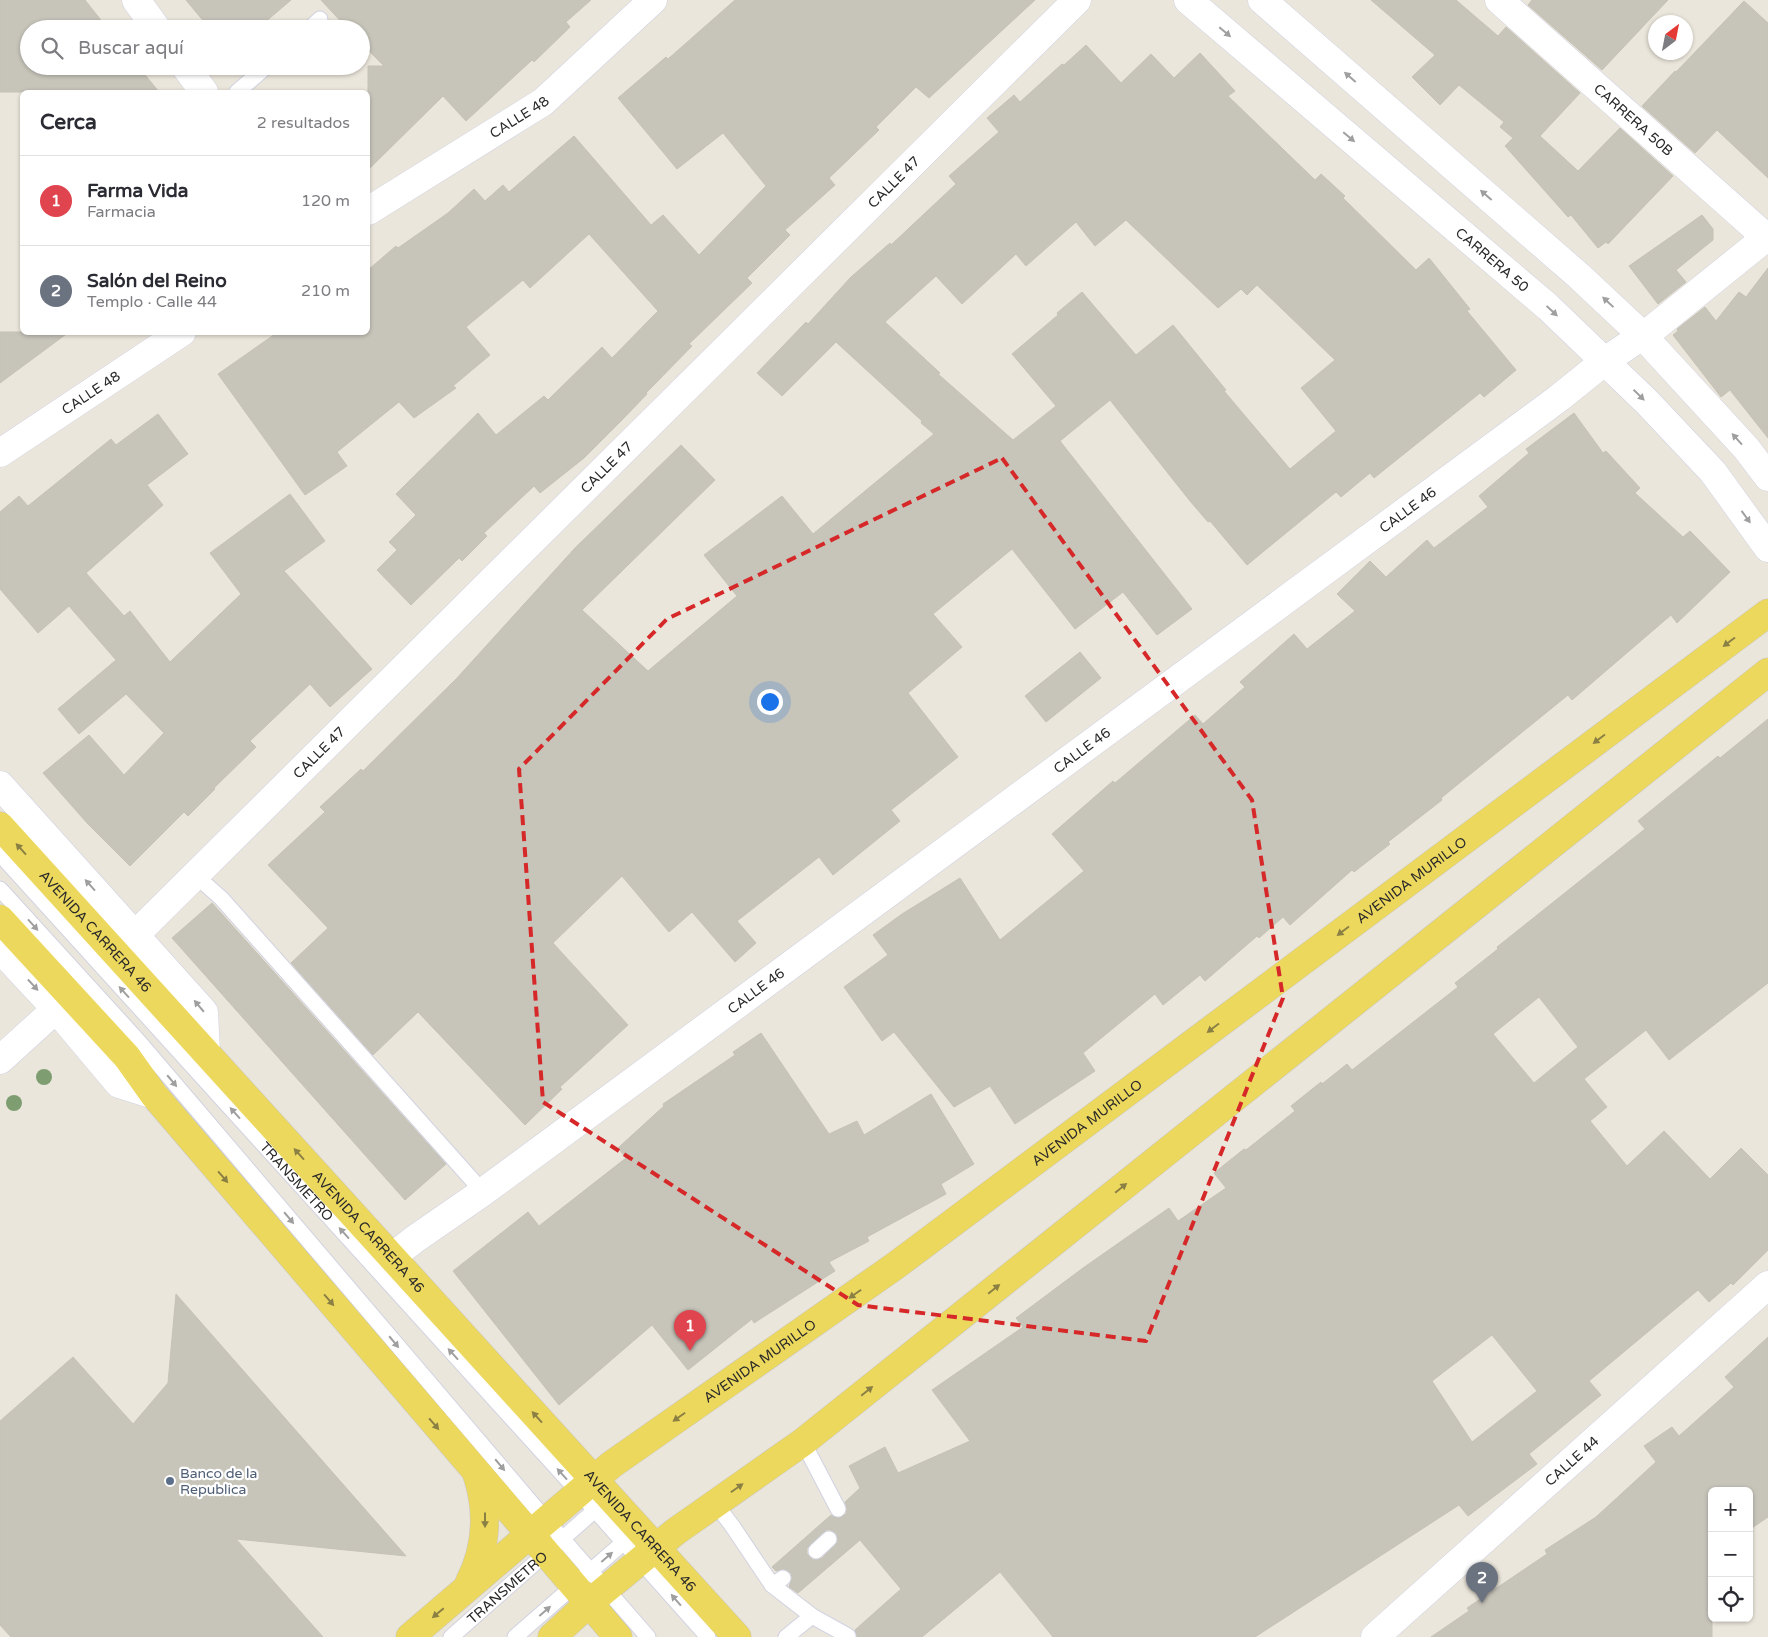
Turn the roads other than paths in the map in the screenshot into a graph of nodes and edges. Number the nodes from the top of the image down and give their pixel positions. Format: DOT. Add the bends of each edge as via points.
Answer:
graph roads {
  1 [pos="136,0"];
  2 [pos="653,0"];
  3 [pos="1077,0"];
  4 [pos="1188,0"];
  5 [pos="1262,0"];
  6 [pos="1499,0"];
  7 [pos="150,20"];
  8 [pos="192,75"];
  9 [pos="257,75"];
  10 [pos="203,90"];
  11 [pos="239,90"];
  12 [pos="370,210"];
  13 [pos="1767,238"];
  14 [pos="177,335"];
  15 [pos="1643,336"];
  16 [pos="1604,361"];
  17 [pos="0,453"];
  18 [pos="1768,477"];
  19 [pos="1768,548"];
  20 [pos="1768,612"];
  21 [pos="1768,672"];
  22 [pos="0,785"];
  23 [pos="0,826"];
  24 [pos="0,854"];
  25 [pos="195,875"];
  26 [pos="0,889"];
  27 [pos="0,919"];
  28 [pos="135,935"];
  29 [pos="0,949"];
  30 [pos="56,1009"];
  31 [pos="164,1021"];
  32 [pos="134,1051"];
  33 [pos="206,1053"];
  34 [pos="0,1060"];
  35 [pos="154,1095"];
  36 [pos="483,1192"];
  37 [pos="392,1257"];
  38 [pos="1768,1285"];
  39 [pos="803,1442"];
  40 [pos="476,1473"];
  41 [pos="589,1494"];
  42 [pos="715,1503"];
  43 [pos="838,1509"];
  44 [pos="546,1536"];
  45 [pos="830,1539"];
  46 [pos="640,1550"];
  47 [pos="816,1551"];
  48 [pos="590,1587"];
  49 [pos="466,1589"];
  50 [pos="812,1616"];
  51 [pos="848,1636"];
  52 [pos="410,1637"];
  53 [pos="451,1637"];
  54 [pos="515,1637"];
  55 [pos="552,1637"];
  56 [pos="618,1637"];
  57 [pos="648,1637"];
  58 [pos="708,1637"];
  59 [pos="737,1637"];
  60 [pos="786,1637"];
  61 [pos="1375,1637"];
  1 -- 7 [label="street"];
  2 -- 12 [label="street, CALLE 48" via="543,102"];
  3 -- 25 [label="street, CALLE 47"];
  4 -- 16 [label="street, CARRERA 50, one-way" via="1548,307"];
  15 -- 5 [label="street, one-way" via="1579,276"];
  6 -- 13 [label="street, CARRERA 50B"];
  8 -- 10 [label="street"];
  9 -- 11 [label="lane"];
  13 -- 15 [label="street, CALLE 46"];
  14 -- 17 [label="street, CALLE 48"];
  15 -- 16 [label="street, CALLE 46"];
  18 -- 15 [label="street, one-way" via="1746,448"];
  16 -- 19 [label="street, CARRERA 50, one-way" via="1713,472"];
  16 -- 36 [label="street, CALLE 46" via="1551,404"];
  20 -- 41 [label="main road, AVENIDA MURILLO, one-way" via="895,1266 611,1465"];
  39 -- 21 [label="main road, one-way"];
  28 -- 22 [label="street, one-way"];
  31 -- 23 [label="main road, AVENIDA CARRERA 46, one-way"];
  31 -- 24 [label="lane, TRANSMETRO, one-way"];
  25 -- 28 [label="street, CALLE 47"];
  25 -- 36 [label="lane" via="220,898"];
  26 -- 32 [label="lane, TRANSMETRO, one-way"];
  27 -- 32 [label="main road"];
  33 -- 28 [label="street, one-way" via="204,1012"];
  29 -- 30 [label="street, one-way"];
  30 -- 34 [label="street"];
  30 -- 35 [label="street" via="119,1084"];
  31 -- 33 [label="main road, AVENIDA CARRERA 46"];
  41 -- 31 [label="lane, TRANSMETRO, one-way"];
  32 -- 35 [label="main road"];
  32 -- 44 [label="lane, TRANSMETRO, one-way"];
  37 -- 33 [label="main road, AVENIDA CARRERA 46, one-way"];
  35 -- 40 [label="main road, one-way"];
  36 -- 37 [label="street, CALLE 46"];
  41 -- 37 [label="main road, AVENIDA CARRERA 46, one-way"];
  38 -- 61 [label="street, CALLE 44"];
  42 -- 39 [label="main road, one-way"];
  39 -- 43 [label="lane"];
  40 -- 44 [label="main road"];
  40 -- 49 [label="main road, one-way" via="482,1490 485,1529 476,1570"];
  41 -- 44 [label="main road, AVENIDA MURILLO"];
  41 -- 46 [label="main road, AVENIDA CARRERA 46"];
  42 -- 46 [label="main road" via="675,1532"];
  42 -- 50 [label="lane" via="777,1582"];
  44 -- 48 [label="main road"];
  44 -- 49 [label="main road, AVENIDA MURILLO"];
  44 -- 53 [label="lane, TRANSMETRO"];
  45 -- 47 [label="lane"];
  48 -- 46 [label="main road, one-way"];
  58 -- 46 [label="lane, one-way"];
  46 -- 59 [label="main road, AVENIDA CARRERA 46"];
  54 -- 48 [label="lane, one-way"];
  48 -- 55 [label="main road"];
  48 -- 56 [label="main road"];
  48 -- 57 [label="lane"];
  49 -- 52 [label="main road, AVENIDA MURILLO, one-way"];
  50 -- 51 [label="lane"];
  50 -- 60 [label="lane"];
}
